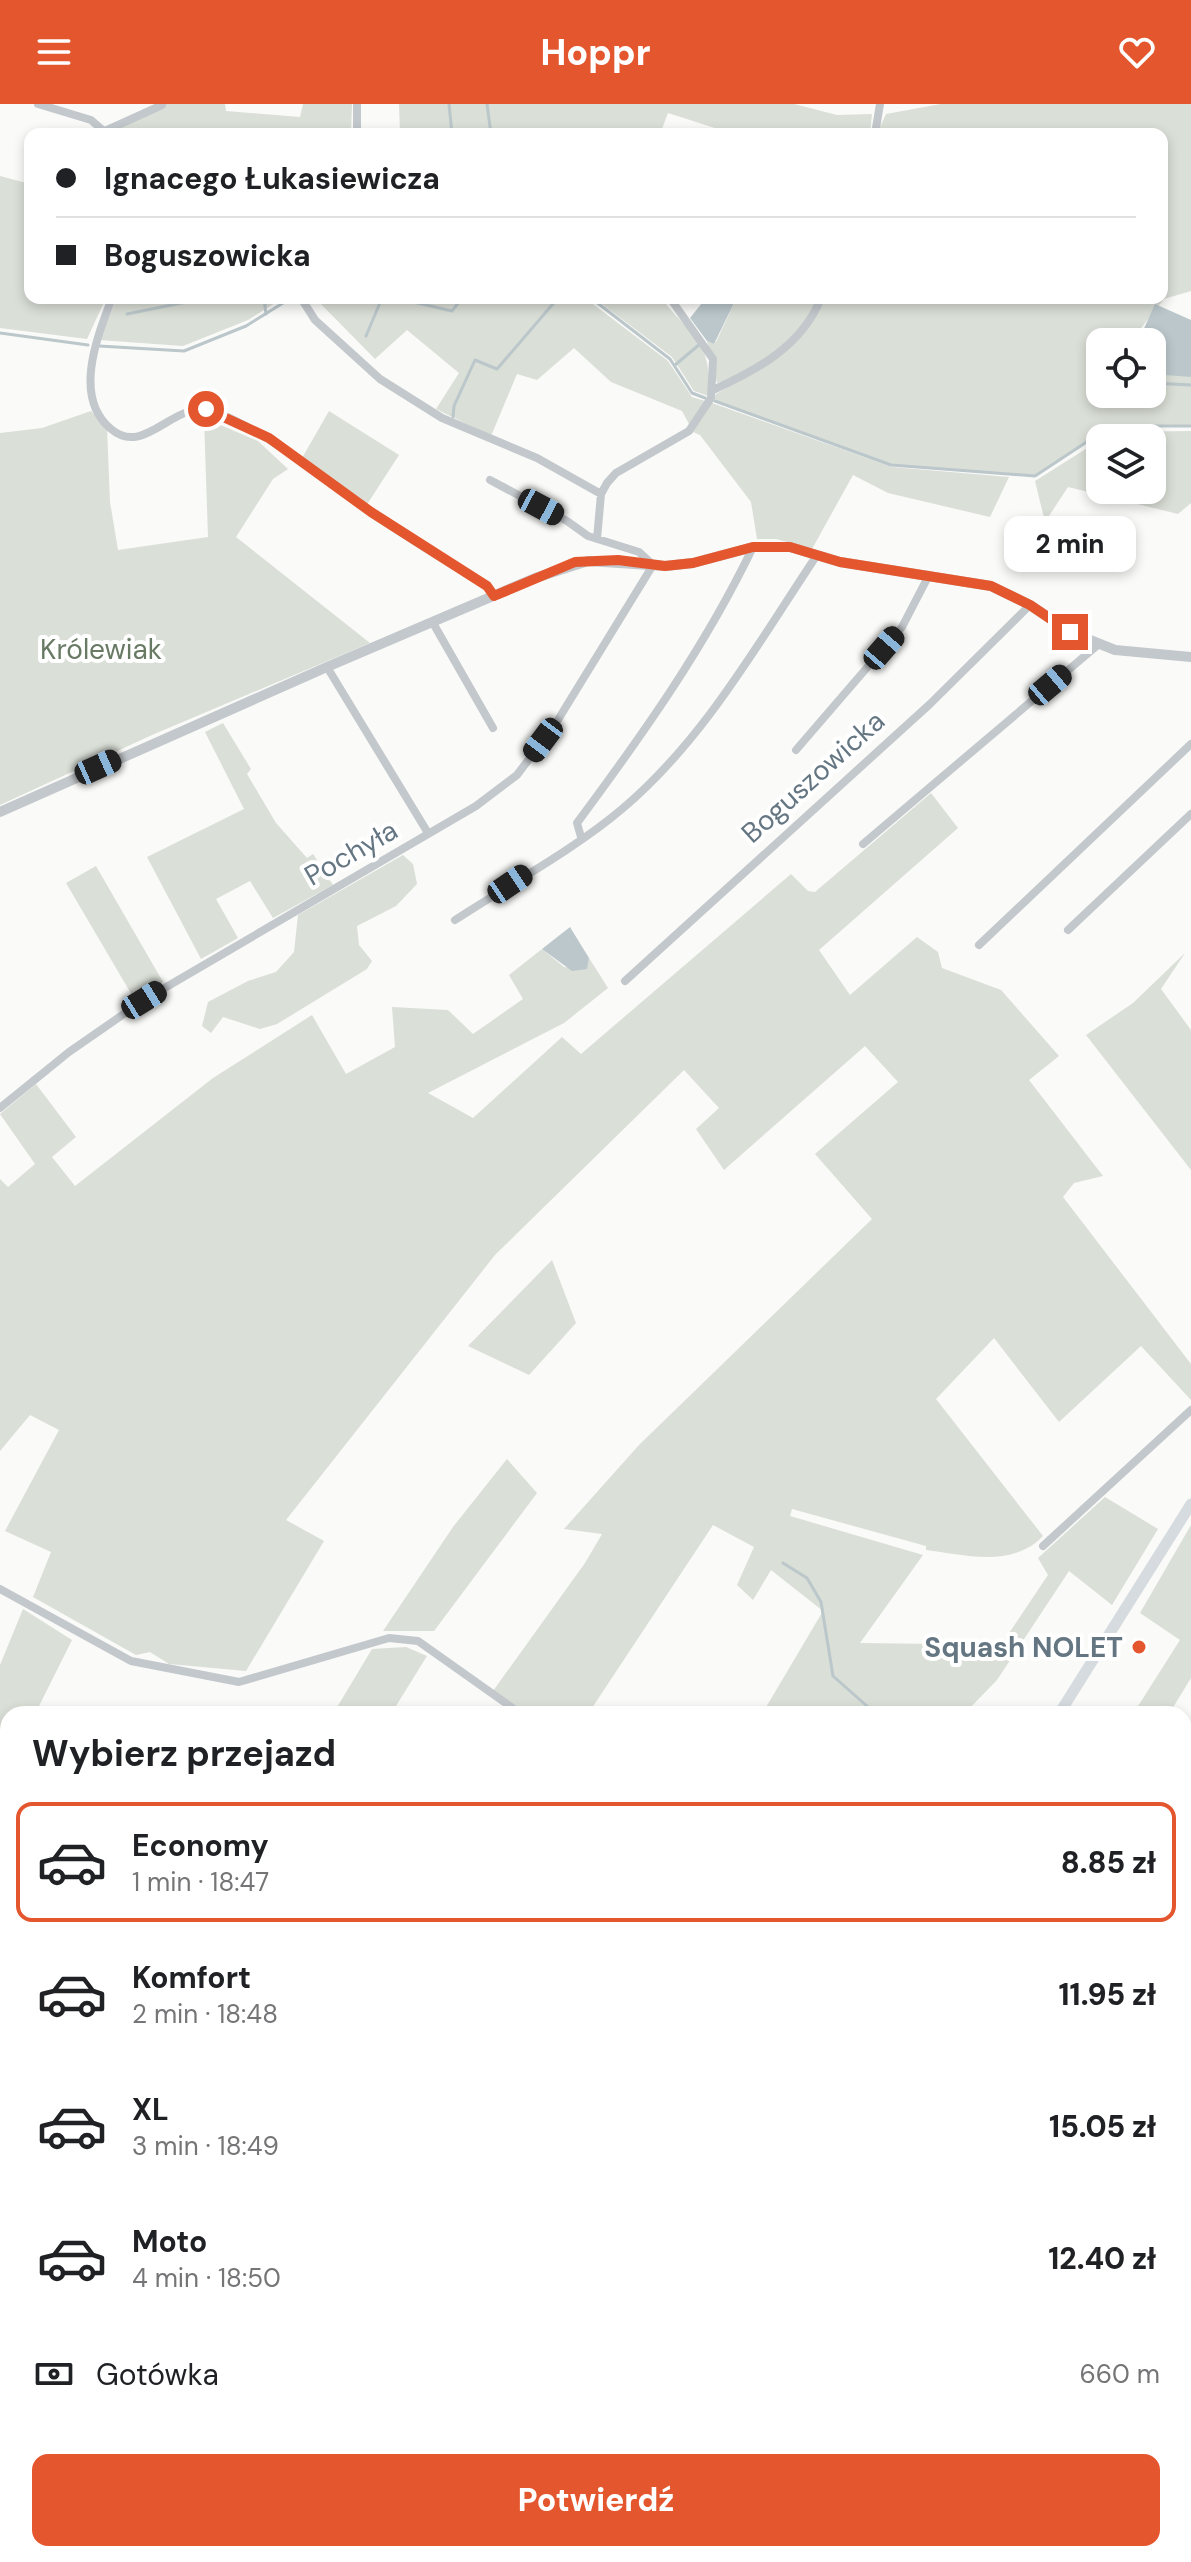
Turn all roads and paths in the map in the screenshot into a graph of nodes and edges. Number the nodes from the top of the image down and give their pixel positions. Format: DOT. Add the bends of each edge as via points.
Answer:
graph roads {
  1 [pos="38,104"];
  2 [pos="357,104"];
  3 [pos="880,104"];
  4 [pos="887,104"];
  5 [pos="162,105"];
  6 [pos="100,128"];
  7 [pos="116,128"];
  8 [pos="357,128"];
  9 [pos="876,128"];
  10 [pos="110,304"];
  11 [pos="305,304"];
  12 [pos="674,304"];
  13 [pos="818,304"];
  14 [pos="713,390"];
  15 [pos="490,480"];
  16 [pos="601,494"];
  17 [pos="597,539"];
  18 [pos="753,547"];
  19 [pos="817,555"];
  20 [pos="653,565"];
  21 [pos="929,575"];
  22 [pos="494,596"];
  23 [pos="1030,605"];
  24 [pos="433,623"];
  25 [pos="1099,644"];
  26 [pos="1191,657"];
  27 [pos="327,667"];
  28 [pos="493,728"];
  29 [pos="1191,744"];
  30 [pos="796,750"];
  31 [pos="0,812"];
  32 [pos="1191,814"];
  33 [pos="428,833"];
  34 [pos="581,837"];
  35 [pos="863,844"];
  36 [pos="455,920"];
  37 [pos="1068,930"];
  38 [pos="979,945"];
  39 [pos="625,981"];
  40 [pos="0,1108"];
  41 [pos="1191,1410"];
  42 [pos="1191,1504"];
  43 [pos="1043,1546"];
  44 [pos="0,1589"];
  45 [pos="510,1706"];
  46 [pos="1064,1706"];
  1 -- 6 [label="street" via="91,120"];
  2 -- 8 [label="street"];
  3 -- 4 [label="street"];
  3 -- 9 [label="street"];
  5 -- 7 [label="street"];
  10 -- 22 [label="street" via="91,363 96,405 109,428 136,439 193,409 219,413 282,447 487,586"];
  11 -- 16 [label="street" via="315,320 380,379 442,418 537,458"];
  12 -- 14 [label="street" via="710,352"];
  13 -- 14 [label="street" via="783,349"];
  14 -- 16 [label="street" via="689,431 616,473"];
  15 -- 17 [label="street"];
  16 -- 17 [label="street"];
  17 -- 20 [label="street" via="639,552"];
  18 -- 19 [label="street" via="790,547"];
  18 -- 20 [label="street" via="693,563"];
  18 -- 34 [label="street" via="665,705 577,823"];
  19 -- 21 [label="street"];
  19 -- 34 [label="street" via="716,705 647,785"];
  20 -- 22 [label="street" via="575,562"];
  20 -- 33 [label="street, Pochyła" via="592,668 517,775"];
  21 -- 23 [label="street" via="991,586"];
  21 -- 30 [label="street, Boguszowicka" via="902,627"];
  22 -- 24 [label="street"];
  23 -- 25 [label="street"];
  23 -- 39 [label="street, Boguszowicka" via="930,704"];
  24 -- 27 [label="street"];
  24 -- 28 [label="street"];
  25 -- 26 [label="street"];
  25 -- 35 [label="street"];
  27 -- 31 [label="street"];
  27 -- 33 [label="street"];
  29 -- 38 [label="street"];
  32 -- 37 [label="street"];
  33 -- 40 [label="street, Pochyła" via="144,1000"];
  34 -- 36 [label="street"];
  41 -- 43 [label="street"];
  42 -- 46 [label="main road"];
  44 -- 45 [label="street" via="131,1661 239,1682 389,1638 418,1641"];
}
